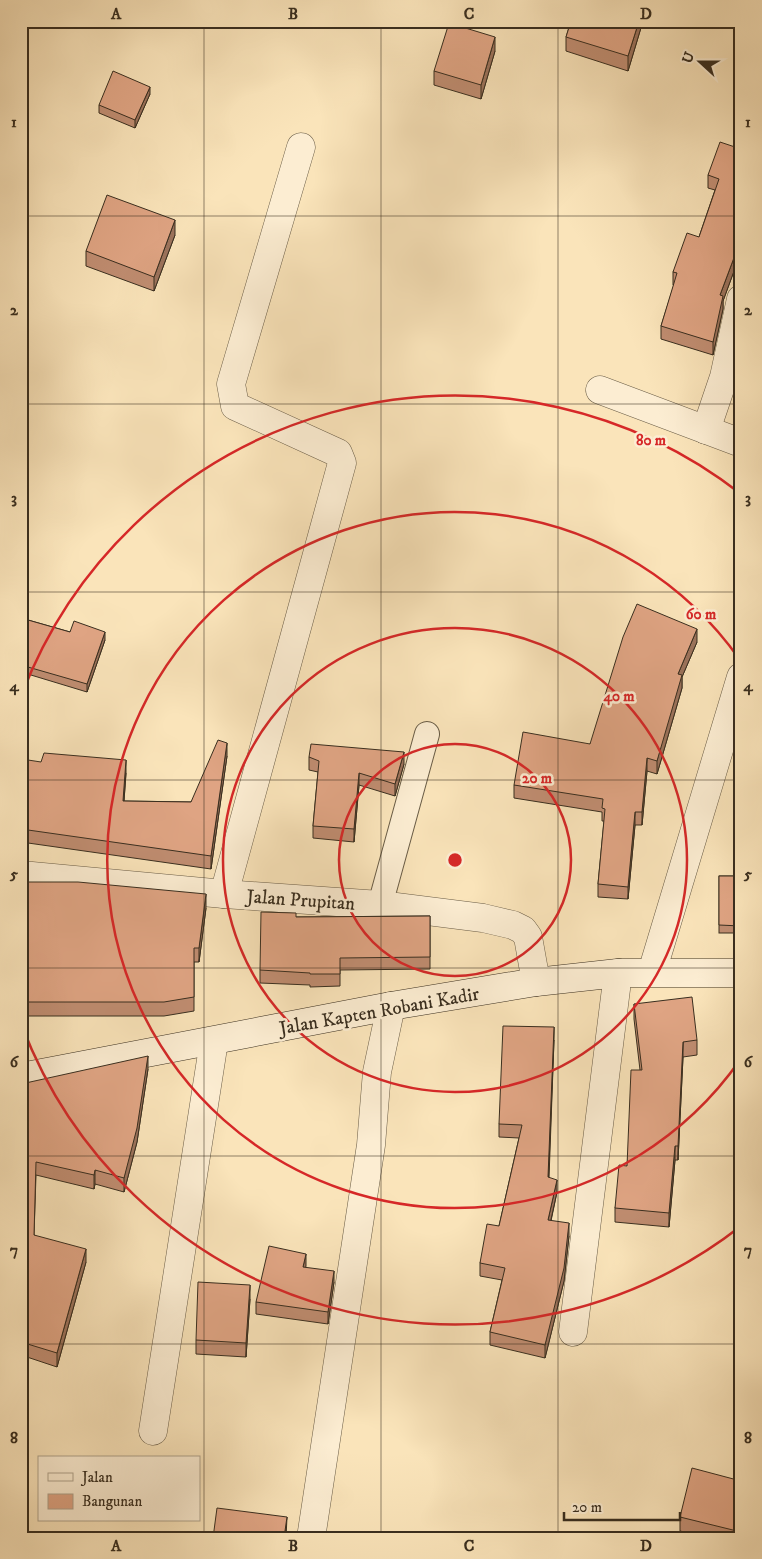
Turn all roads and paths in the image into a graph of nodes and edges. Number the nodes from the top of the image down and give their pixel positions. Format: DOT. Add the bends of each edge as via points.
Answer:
graph roads {
  1 [pos="301,147"];
  2 [pos="741,298"];
  3 [pos="600,390"];
  4 [pos="706,430"];
  5 [pos="741,442"];
  6 [pos="741,677"];
  7 [pos="427,734"];
  8 [pos="21,875"];
  9 [pos="224,894"];
  10 [pos="380,905"];
  11 [pos="652,972"];
  12 [pos="618,973"];
  13 [pos="741,973"];
  14 [pos="536,982"];
  15 [pos="391,1006"];
  16 [pos="214,1042"];
  17 [pos="21,1076"];
  18 [pos="573,1332"];
  19 [pos="153,1431"];
  20 [pos="311,1538"];
  1 -- 9 [label="street" via="231,384 232,398 235,406 338,453 342,463"];
  2 -- 4 [label="street" via="724,377"];
  3 -- 4 [label="street"];
  4 -- 5 [label="street"];
  6 -- 11 [label="street"];
  7 -- 10 [label="lane"];
  8 -- 9 [label="street, Jalan Prupitan"];
  9 -- 10 [label="street, Jalan Prupitan"];
  10 -- 14 [label="street, Jalan Prupitan" via="513,925 528,937"];
  11 -- 12 [label="street, Jalan Kapten Robani Kadir"];
  11 -- 13 [label="street, Jalan Kapten Robani Kadir"];
  12 -- 14 [label="street, Jalan Kapten Robani Kadir"];
  12 -- 18 [label="street"];
  14 -- 15 [label="street, Jalan Kapten Robani Kadir"];
  15 -- 16 [label="street, Jalan Kapten Robani Kadir"];
  15 -- 20 [label="street" via="378,1072 371,1145"];
  16 -- 17 [label="street, Jalan Kapten Robani Kadir"];
  16 -- 19 [label="street"];
}
